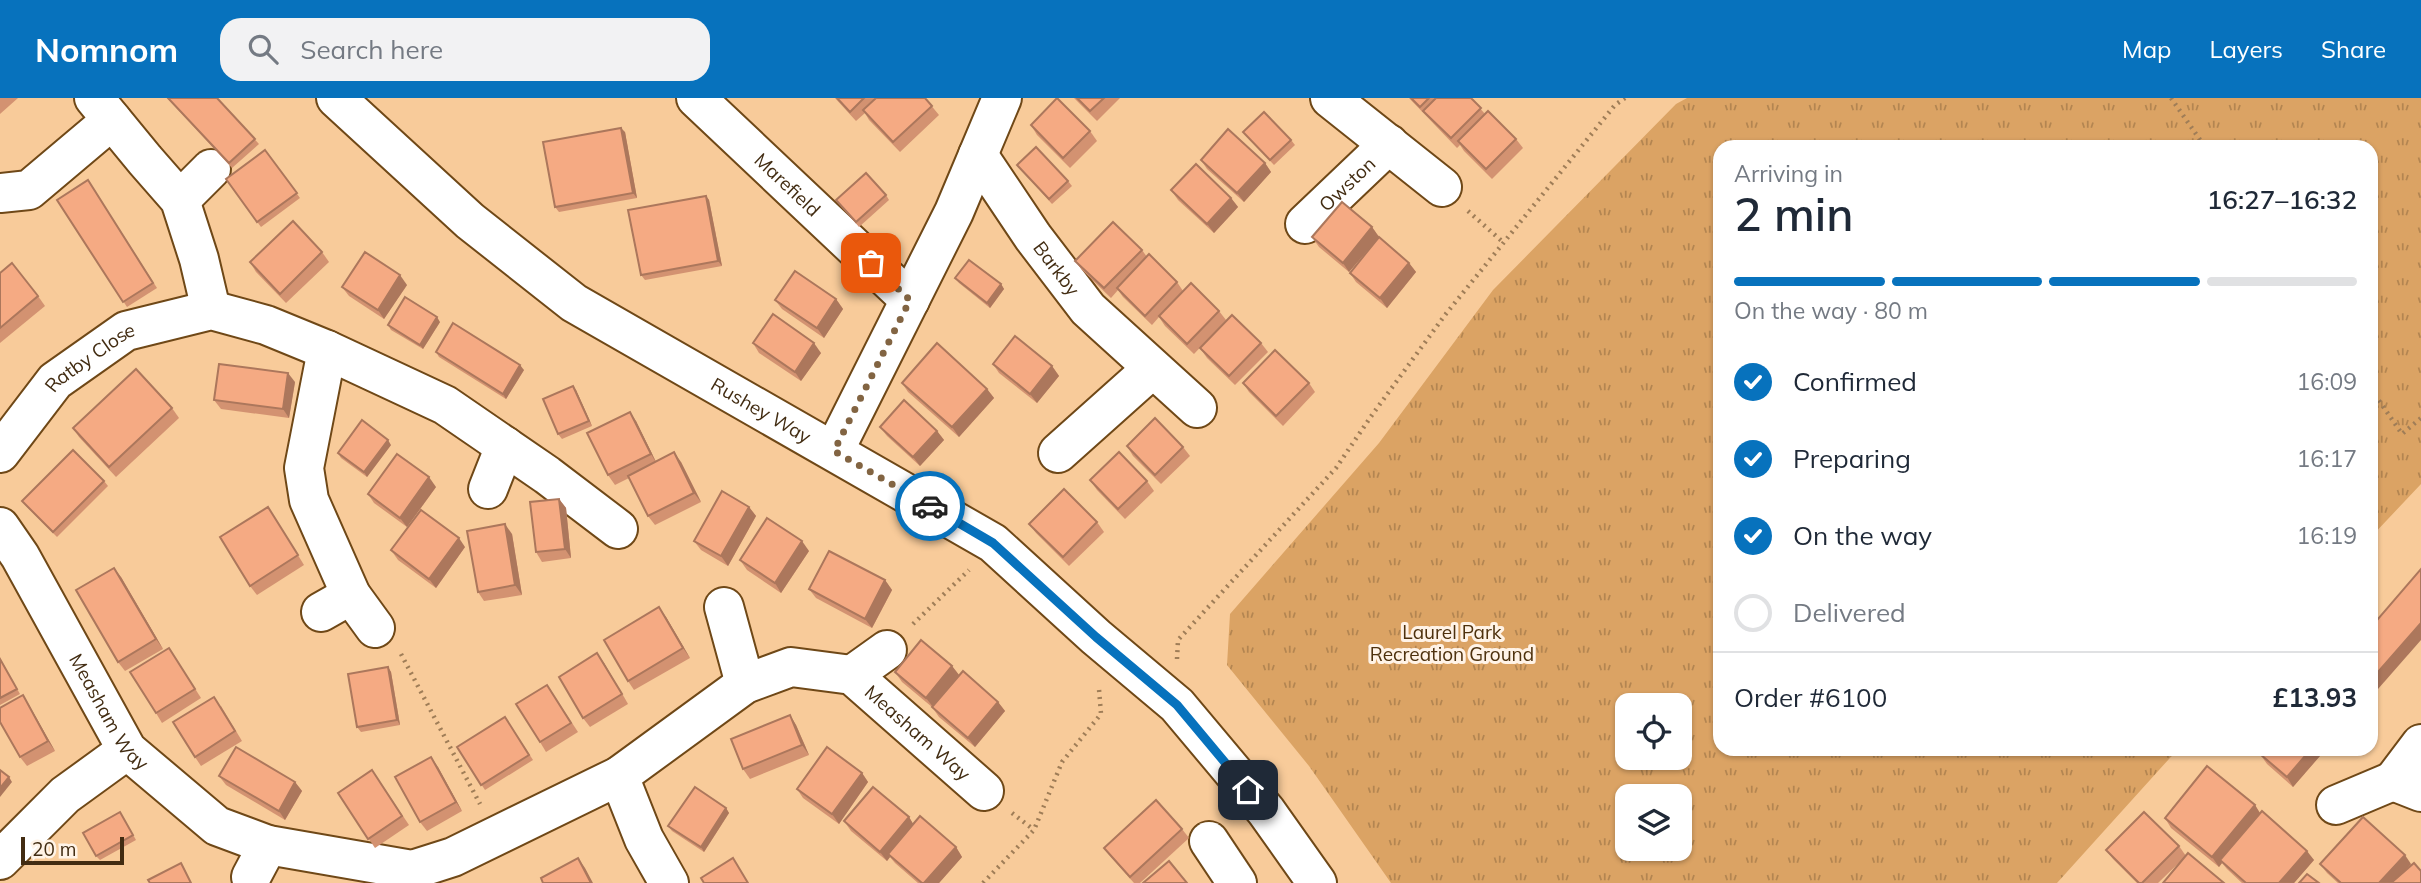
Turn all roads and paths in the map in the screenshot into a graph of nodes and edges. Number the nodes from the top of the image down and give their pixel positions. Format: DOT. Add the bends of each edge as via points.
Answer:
graph roads {
  1 [pos="336,98"];
  2 [pos="696,98"];
  3 [pos="1002,98"];
  4 [pos="1330,98"];
  5 [pos="1625,98"];
  6 [pos="2171,98"];
  7 [pos="103,109"];
  8 [pos="2200,140"];
  9 [pos="1389,144"];
  10 [pos="978,155"];
  11 [pos="211,169"];
  12 [pos="1442,187"];
  13 [pos="0,193"];
  14 [pos="180,200"];
  15 [pos="1305,225"];
  16 [pos="1504,243"];
  17 [pos="910,300"];
  18 [pos="211,310"];
  19 [pos="327,350"];
  20 [pos="1152,369"];
  21 [pos="2378,399"];
  22 [pos="1197,408"];
  23 [pos="2421,418"];
  24 [pos="505,446"];
  25 [pos="834,451"];
  26 [pos="0,453"];
  27 [pos="1058,453"];
  28 [pos="488,489"];
  29 [pos="0,527"];
  30 [pos="618,529"];
  31 [pos="993,543"];
  32 [pos="724,607"];
  33 [pos="375,628"];
  34 [pos="1178,640"];
  35 [pos="887,650"];
  36 [pos="852,675"];
  37 [pos="746,684"];
  38 [pos="1101,714"];
  39 [pos="2421,744"];
  40 [pos="127,750"];
  41 [pos="619,776"];
  42 [pos="2407,787"];
  43 [pos="984,791"];
  44 [pos="2336,805"];
  45 [pos="497,836"];
  46 [pos="1209,841"];
  47 [pos="0,860"];
  48 [pos="413,877"];
  49 [pos="669,883"];
  50 [pos="983,883"];
  51 [pos="1237,883"];
  52 [pos="1317,883"];
  1 -- 25 [label="street, Rushey Way" via="470,221 573,303"];
  2 -- 17 [label="street, Marefield"];
  3 -- 10 [label="street"];
  4 -- 9 [label="street, Owston"];
  5 -- 16 [label="path"];
  6 -- 8 [label="path"];
  7 -- 13 [label="street" via="29,190"];
  7 -- 14 [label="street"];
  9 -- 12 [label="street, Owston"];
  9 -- 15 [label="street, Owston"];
  10 -- 17 [label="street"];
  10 -- 20 [label="street, Barkby" via="1088,309"];
  11 -- 14 [label="street"];
  12 -- 16 [label="path"];
  14 -- 18 [label="street"];
  16 -- 34 [label="path" via="1445,315 1336,468"];
  17 -- 25 [label="street"];
  18 -- 19 [label="street, Ratby Close" via="266,325"];
  18 -- 26 [label="street, Ratby Close" via="127,331 55,381"];
  19 -- 24 [label="street, Ratby Close" via="445,405"];
  19 -- 33 [label="street" via="304,468 309,499 336,604"];
  20 -- 22 [label="street, Barkby"];
  20 -- 27 [label="street"];
  21 -- 23 [label="path" via="2402,434"];
  24 -- 28 [label="street"];
  24 -- 30 [label="street, Ratby Close"];
  25 -- 31 [label="street, Rushey Way"];
  29 -- 40 [label="street, Measham Way"];
  31 -- 35 [label="path"];
  31 -- 52 [label="street, Rushey Way" via="1177,705 1266,811"];
  32 -- 37 [label="street"];
  33 -- 45 [label="path" via="392,638"];
  35 -- 36 [label="street, Measham Way"];
  36 -- 37 [label="street, Measham Way" via="791,667"];
  36 -- 43 [label="street, Measham Way"];
  37 -- 41 [label="street, Measham Way"];
  38 -- 50 [label="path" via="1062,762 1034,830"];
  39 -- 42 [label="street"];
  40 -- 47 [label="street" via="65,796"];
  40 -- 48 [label="street, Measham Way" via="260,861"];
  41 -- 45 [label="street, Measham Way"];
  41 -- 49 [label="street" via="644,839"];
  42 -- 44 [label="street"];
  45 -- 48 [label="street, Measham Way"];
  46 -- 51 [label="street"];
}
